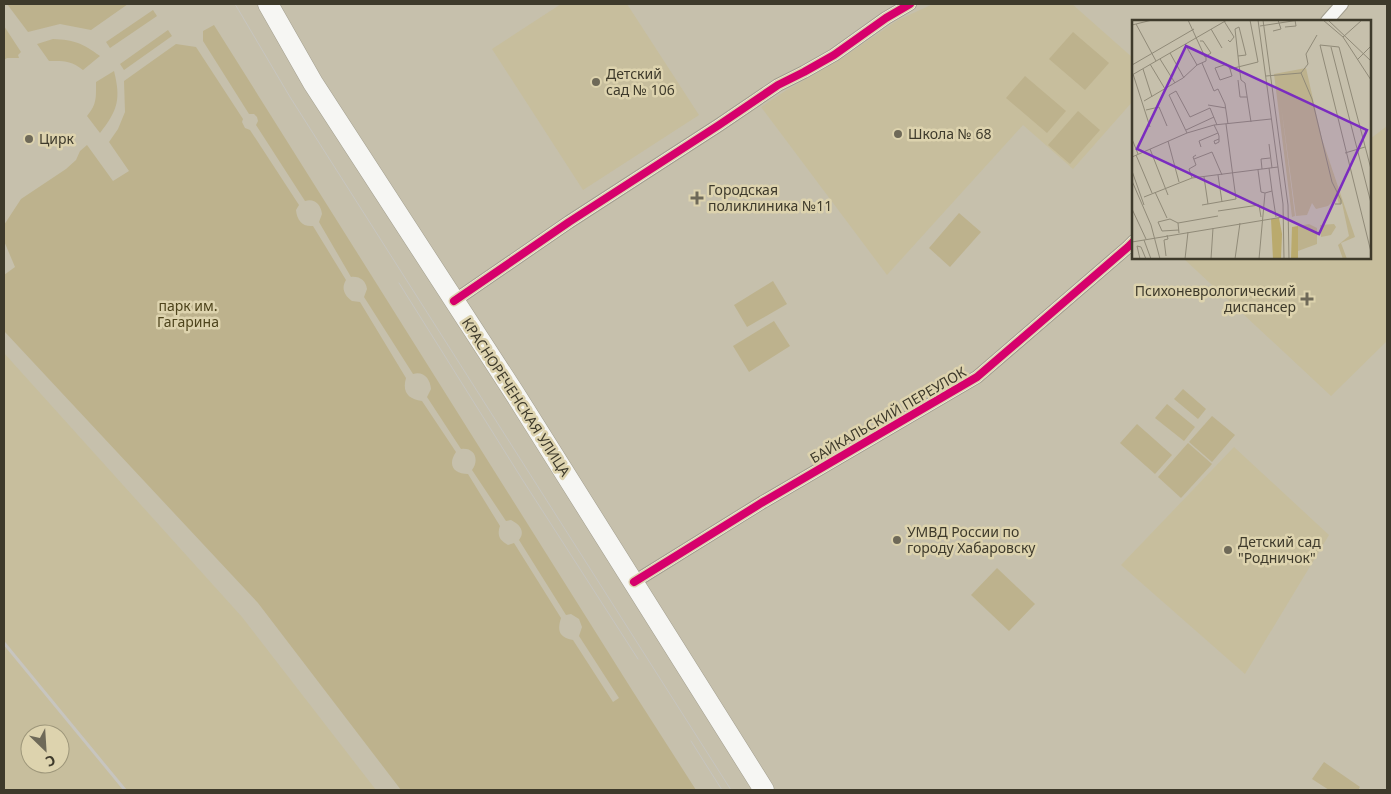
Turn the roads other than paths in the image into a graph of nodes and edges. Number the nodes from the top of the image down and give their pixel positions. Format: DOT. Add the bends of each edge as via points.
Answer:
graph roads {
  1 [pos="910,4"];
  2 [pos="1342,4"];
  3 [pos="270,5"];
  4 [pos="1328,20"];
  5 [pos="1132,243"];
  6 [pos="454,301"];
  7 [pos="634,582"];
  8 [pos="764,790"];
  1 -- 6 [label="street" via="834,55 778,85"];
  2 -- 4 [label="street"];
  3 -- 6 [label="main road, КРАСНОРЕЧЕНСКАЯ УЛИЦА" via="313,83"];
  5 -- 7 [label="street, БАЙКАЛЬСКИЙ ПЕРЕУЛОК" via="976,377"];
  6 -- 7 [label="main road, КРАСНОРЕЧЕНСКАЯ УЛИЦА"];
  7 -- 8 [label="main road, КРАСНОРЕЧЕНСКАЯ УЛИЦА"];
}
